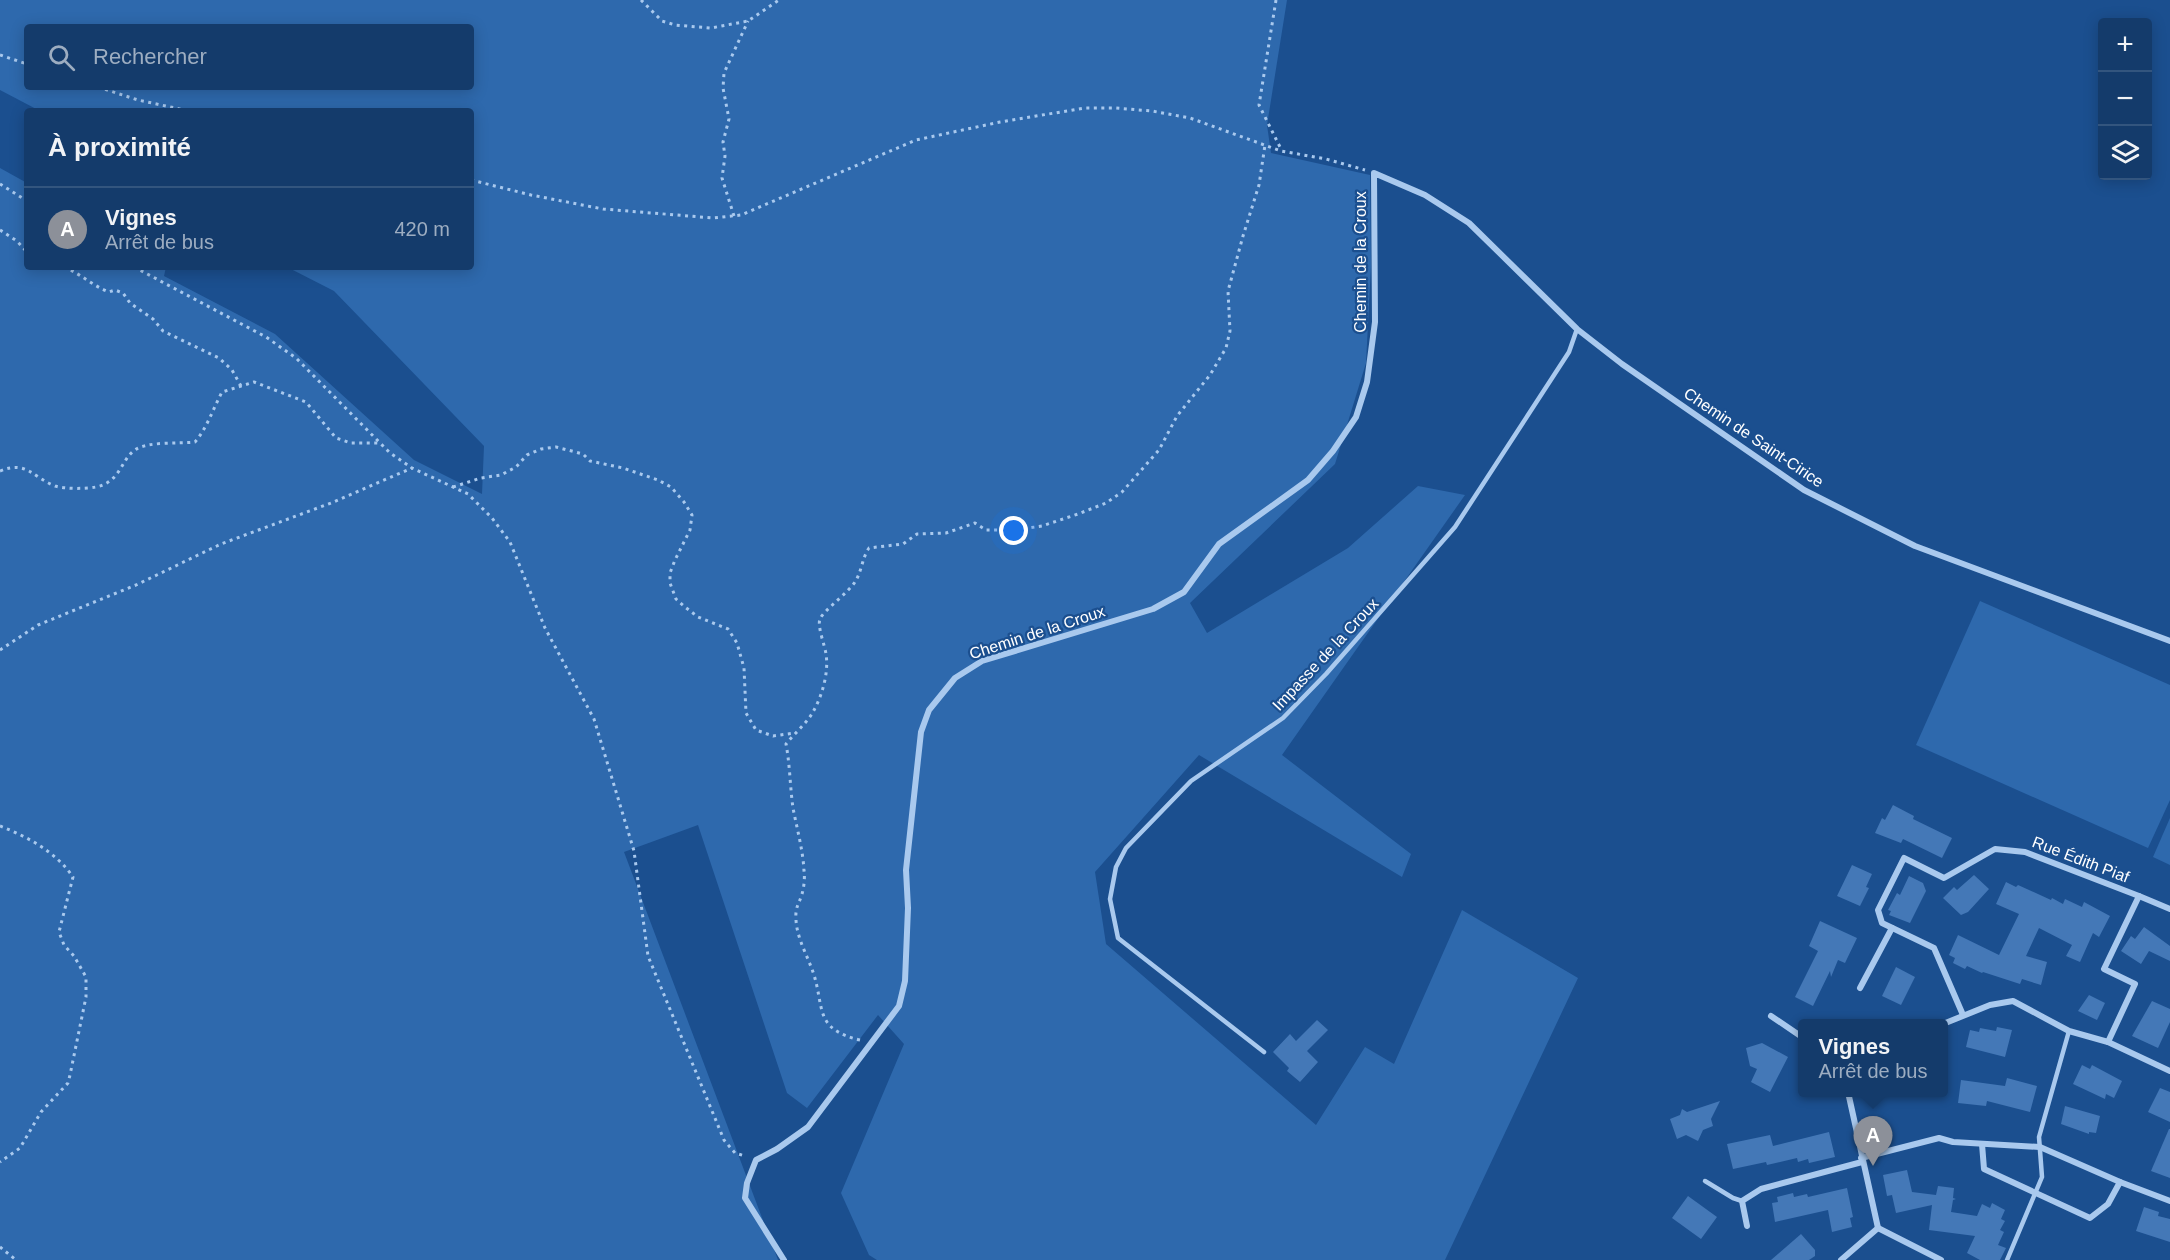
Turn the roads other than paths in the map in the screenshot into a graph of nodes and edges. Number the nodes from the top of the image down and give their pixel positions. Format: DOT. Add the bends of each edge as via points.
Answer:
graph roads {
  1 [pos="1374,173"];
  2 [pos="1577,328"];
  3 [pos="2170,641"];
  4 [pos="2139,896"];
  5 [pos="2170,909"];
  6 [pos="1892,928"];
  7 [pos="1860,988"];
  8 [pos="1964,1015"];
  9 [pos="1771,1016"];
  10 [pos="1948,1021"];
  11 [pos="2069,1031"];
  12 [pos="1798,1034"];
  13 [pos="2108,1042"];
  14 [pos="1264,1052"];
  15 [pos="2170,1071"];
  16 [pos="1849,1097"];
  17 [pos="1982,1144"];
  18 [pos="2040,1147"];
  19 [pos="1862,1160"];
  20 [pos="1705,1181"];
  21 [pos="2120,1182"];
  22 [pos="2036,1193"];
  23 [pos="1742,1201"];
  24 [pos="2170,1201"];
  25 [pos="1747,1226"];
  26 [pos="1878,1228"];
  27 [pos="784,1260"];
  28 [pos="1841,1260"];
  29 [pos="1941,1260"];
  30 [pos="2007,1260"];
  1 -- 2 [label="street, Chemin de Saint-Cirice" via="1425,195 1469,223"];
  1 -- 27 [label="street, Chemin de la Croux" via="1375,322 1367,382 1356,417 1333,452 1308,480 1219,544 1184,592 1153,609 982,662 955,678 929,710 921,732 906,870 905,981 899,1006 808,1127 756,1160 747,1183 745,1198"];
  2 -- 3 [label="street, Chemin de Saint-Cirice" via="1622,364 1804,490 1915,546"];
  2 -- 14 [label="lane, Impasse de la Croux" via="1569,352 1455,527 1283,718 1191,781 1126,848 1116,867 1110,899 1118,938"];
  4 -- 5 [label="street"];
  4 -- 6 [label="street, Rue Édith Piaf" via="2025,852 1995,849 1944,878 1904,858 1878,910 1882,923"];
  4 -- 13 [label="street, Rue Édith Piaf" via="2104,969 2135,984"];
  6 -- 7 [label="street"];
  6 -- 8 [label="street" via="1934,948"];
  8 -- 10 [label="street"];
  8 -- 11 [label="street" via="2013,1001"];
  9 -- 12 [label="street"];
  11 -- 13 [label="street"];
  11 -- 18 [label="lane" via="2039,1137"];
  13 -- 15 [label="street"];
  16 -- 19 [label="street"];
  17 -- 18 [label="street"];
  17 -- 19 [label="street" via="1939,1138"];
  17 -- 22 [label="street" via="1984,1169"];
  18 -- 21 [label="street"];
  18 -- 22 [label="lane" via="2042,1177"];
  19 -- 23 [label="street" via="1761,1189"];
  19 -- 26 [label="street"];
  20 -- 23 [label="lane"];
  21 -- 22 [label="street" via="2108,1204 2090,1218"];
  21 -- 24 [label="street"];
  22 -- 30 [label="lane"];
  23 -- 25 [label="street"];
  26 -- 28 [label="street"];
  26 -- 29 [label="street"];
}
